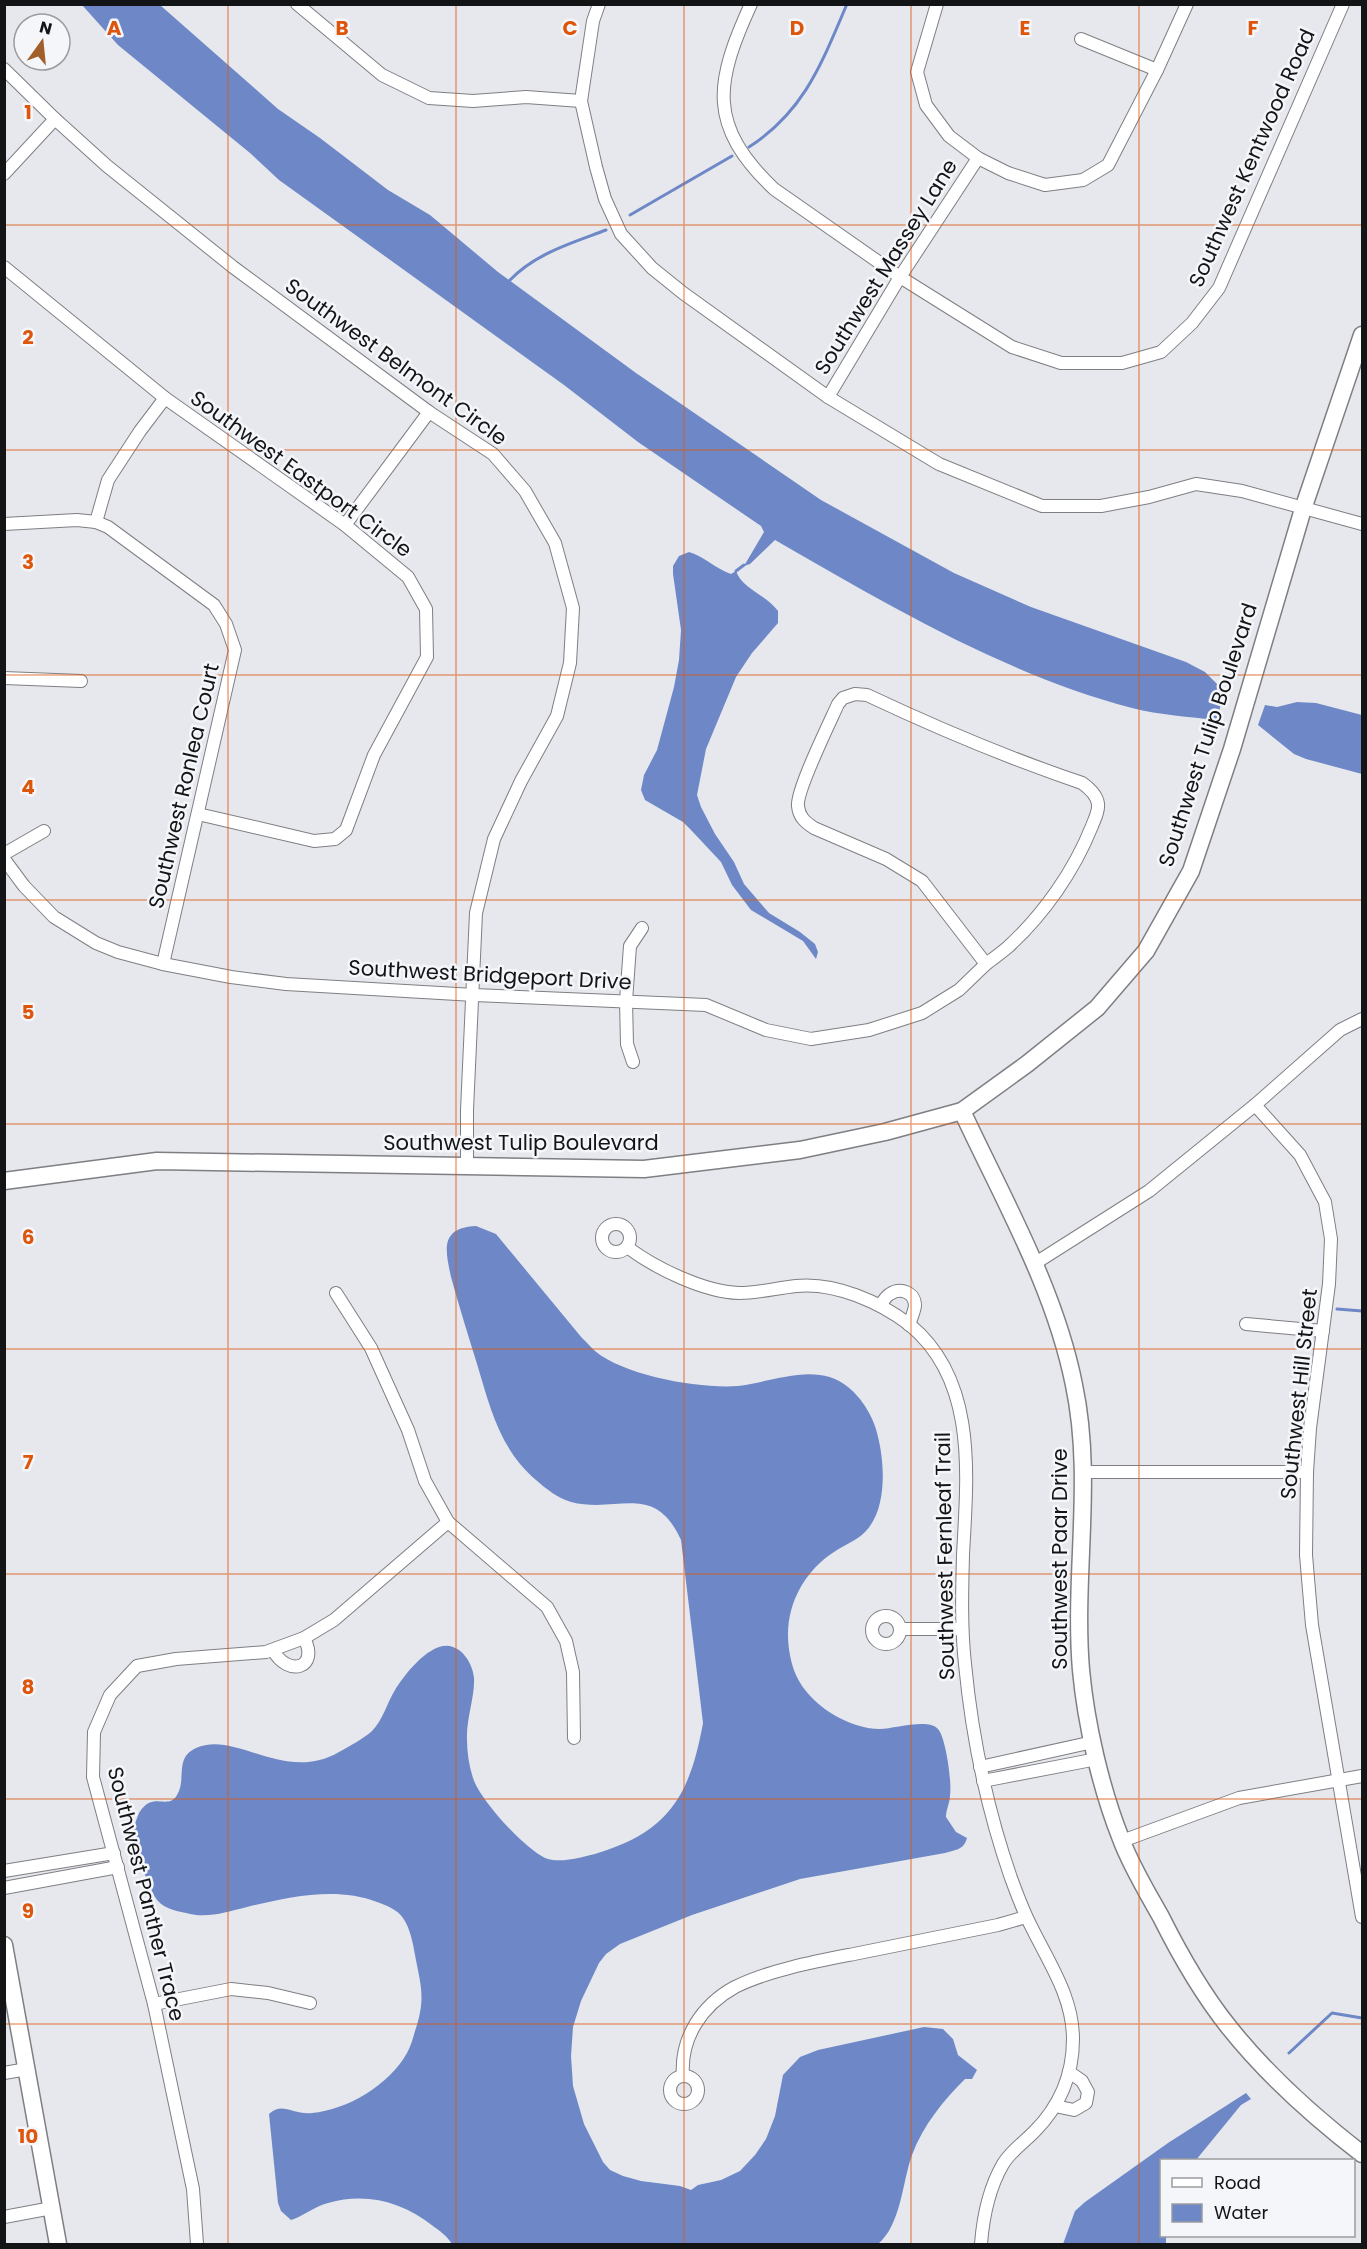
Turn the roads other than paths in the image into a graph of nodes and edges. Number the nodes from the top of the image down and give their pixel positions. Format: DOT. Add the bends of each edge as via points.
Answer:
graph roads {
  1 [pos="297,4"];
  2 [pos="599,4"];
  3 [pos="751,4"];
  4 [pos="937,4"];
  5 [pos="1187,4"];
  6 [pos="1343,4"];
  7 [pos="1081,39"];
  8 [pos="4,69"];
  9 [pos="1157,70"];
  10 [pos="581,101"];
  11 [pos="55,119"];
  12 [pos="978,158"];
  13 [pos="4,174"];
  14 [pos="4,267"];
  15 [pos="900,277"];
  16 [pos="1362,335"];
  17 [pos="828,397"];
  18 [pos="165,398"];
  19 [pos="429,412"];
  20 [pos="1304,509"];
  21 [pos="96,522"];
  22 [pos="4,524"];
  23 [pos="1362,524"];
  24 [pos="345,525"];
  25 [pos="4,678"];
  26 [pos="81,681"];
  27 [pos="198,814"];
  28 [pos="44,831"];
  29 [pos="4,854"];
  30 [pos="4,860"];
  31 [pos="642,928"];
  32 [pos="163,964"];
  33 [pos="986,964"];
  34 [pos="474,995"];
  35 [pos="626,1001"];
  36 [pos="1362,1019"];
  37 [pos="633,1062"];
  38 [pos="1255,1105"];
  39 [pos="962,1111"];
  40 [pos="467,1166"];
  41 [pos="4,1181"];
  42 [pos="627,1247"];
  43 [pos="1034,1264"];
  44 [pos="336,1293"];
  45 [pos="880,1305"];
  46 [pos="1246,1324"];
  47 [pos="909,1325"];
  48 [pos="1323,1331"];
  49 [pos="1083,1472"];
  50 [pos="1307,1472"];
  51 [pos="448,1522"];
  52 [pos="901,1629"];
  53 [pos="962,1629"];
  54 [pos="304,1638"];
  55 [pos="273,1650"];
  56 [pos="574,1738"];
  57 [pos="1093,1742"];
  58 [pos="1097,1759"];
  59 [pos="980,1767"];
  60 [pos="1362,1776"];
  61 [pos="1338,1780"];
  62 [pos="983,1781"];
  63 [pos="1122,1841"];
  64 [pos="114,1853"];
  65 [pos="63,1863"];
  66 [pos="118,1867"];
  67 [pos="4,1871"];
  68 [pos="66,1876"];
  69 [pos="4,1888"];
  70 [pos="1026,1917"];
  71 [pos="1362,1917"];
  72 [pos="4,1945"];
  73 [pos="310,2003"];
  74 [pos="154,2004"];
  75 [pos="27,2069"];
  76 [pos="1069,2072"];
  77 [pos="4,2073"];
  78 [pos="683,2076"];
  79 [pos="1055,2106"];
  80 [pos="1362,2154"];
  81 [pos="52,2208"];
  82 [pos="4,2217"];
  83 [pos="58,2244"];
  84 [pos="197,2244"];
  85 [pos="981,2244"];
  1 -- 10 [label="street" via="382,75 429,98"];
  2 -- 10 [label="street"];
  3 -- 15 [label="street, Southwest Kentwood Road" via="724,78 724,103 734,139 744,157 774,189"];
  4 -- 12 [label="street" via="917,72 926,105 949,136"];
  5 -- 9 [label="street"];
  6 -- 15 [label="street, Southwest Kentwood Road" via="1219,288 1192,323 1161,352 1122,363 1061,363 1012,347"];
  7 -- 9 [label="street"];
  8 -- 11 [label="street, Southwest Belmont Circle"];
  9 -- 12 [label="street" via="1108,165 1083,180 1045,185"];
  10 -- 17 [label="street" via="605,199 621,234 652,268 683,293"];
  11 -- 13 [label="street"];
  11 -- 19 [label="street, Southwest Belmont Circle" via="233,267"];
  12 -- 15 [label="street, Southwest Massey Lane"];
  14 -- 18 [label="street, Southwest Eastport Circle"];
  15 -- 17 [label="street, Southwest Massey Lane"];
  16 -- 20 [label="street, Southwest Tulip Boulevard"];
  17 -- 20 [label="street" via="939,464 1042,506 1101,506 1196,484 1242,491"];
  18 -- 21 [label="street" via="108,480"];
  18 -- 24 [label="street, Southwest Eastport Circle"];
  19 -- 24 [label="street"];
  19 -- 34 [label="street, Southwest Belmont Circle" via="493,454 525,491 555,543 573,608 570,663 557,716 494,839 476,913"];
  20 -- 23 [label="street"];
  20 -- 39 [label="street, Southwest Tulip Boulevard" via="1191,871 1158,931 1146,951 1097,1008"];
  21 -- 22 [label="street, Southwest Ronlea Court"];
  21 -- 27 [label="street, Southwest Ronlea Court" via="214,605 226,624 235,650"];
  24 -- 27 [label="street, Southwest Eastport Circle" via="408,577 426,609 427,657 374,755 346,830 335,839 314,841"];
  25 -- 26 [label="street"];
  27 -- 32 [label="street, Southwest Ronlea Court"];
  28 -- 29 [label="street"];
  30 -- 32 [label="street, Southwest Bridgeport Drive" via="40,904 76,932 118,951"];
  31 -- 35 [label="street" via="630,946"];
  32 -- 34 [label="street, Southwest Bridgeport Drive" via="286,984"];
  33 -- 33 [label="street, Southwest Bridgeport Drive" via="922,880 886,859 814,828 799,814 799,796 810,768 838,704 849,695 867,695 958,737 1082,783 1095,795 1095,817 1066,877 1028,926"];
  33 -- 35 [label="street, Southwest Bridgeport Drive" via="959,990 922,1013 869,1030 811,1039 765,1030 706,1005"];
  34 -- 35 [label="street, Southwest Bridgeport Drive"];
  34 -- 40 [label="street, Southwest Belmont Circle"];
  35 -- 37 [label="street" via="627,1044"];
  36 -- 38 [label="street" via="1340,1030"];
  38 -- 43 [label="street" via="1149,1191"];
  38 -- 48 [label="street, Southwest Hill Street" via="1300,1155 1325,1202 1331,1239"];
  39 -- 40 [label="street, Southwest Tulip Boulevard" via="800,1150 644,1169"];
  39 -- 43 [label="street, Southwest Paar Drive"];
  40 -- 41 [label="street, Southwest Tulip Boulevard" via="157,1161"];
  42 -- 45 [label="street, Southwest Fernleaf Trail" via="706,1289 740,1293 800,1285 824,1287"];
  43 -- 49 [label="street, Southwest Paar Drive" via="1056,1317 1074,1383 1081,1421"];
  44 -- 51 [label="street" via="371,1348 408,1430 425,1481"];
  45 -- 47 [label="street, Southwest Fernleaf Trail"];
  45 -- 47 [label="street" via="889,1294 908,1292 915,1306"];
  46 -- 48 [label="street"];
  47 -- 53 [label="street, Southwest Fernleaf Trail" via="943,1365 955,1393 965,1443"];
  48 -- 50 [label="street, Southwest Hill Street"];
  49 -- 50 [label="street"];
  49 -- 57 [label="street, Southwest Paar Drive" via="1081,1671"];
  50 -- 61 [label="street, Southwest Hill Street" via="1306,1555 1312,1625"];
  51 -- 54 [label="street, Southwest Panther Trace" via="334,1620"];
  51 -- 56 [label="street" via="547,1608 566,1641 573,1672"];
  52 -- 53 [label="street"];
  53 -- 59 [label="street, Southwest Fernleaf Trail"];
  54 -- 55 [label="street, Southwest Panther Trace"];
  54 -- 55 [label="street" via="308,1659 301,1666 282,1663"];
  55 -- 64 [label="street, Southwest Panther Trace" via="137,1666 110,1695 94,1732 93,1777"];
  57 -- 58 [label="street, Southwest Paar Drive"];
  57 -- 59 [label="street"];
  58 -- 62 [label="street"];
  58 -- 63 [label="street, Southwest Paar Drive"];
  59 -- 62 [label="street, Southwest Fernleaf Trail"];
  60 -- 61 [label="street"];
  61 -- 63 [label="street" via="1239,1798"];
  61 -- 71 [label="street, Southwest Hill Street"];
  62 -- 70 [label="street, Southwest Fernleaf Trail"];
  63 -- 80 [label="street, Southwest Paar Drive" via="1186,1966 1228,2026 1275,2077"];
  64 -- 65 [label="street"];
  64 -- 66 [label="street, Southwest Panther Trace"];
  65 -- 67 [label="street"];
  65 -- 68 [label="street"];
  66 -- 68 [label="street"];
  66 -- 74 [label="street, Southwest Panther Trace"];
  68 -- 69 [label="street"];
  70 -- 76 [label="street, Southwest Fernleaf Trail" via="1068,1999 1073,2041"];
  70 -- 78 [label="street" via="813,1962 736,1987 696,2020 682,2053"];
  72 -- 75 [label="street"];
  73 -- 74 [label="street" via="231,1989"];
  74 -- 84 [label="street, Southwest Panther Trace" via="193,2189"];
  75 -- 77 [label="street"];
  75 -- 81 [label="street"];
  76 -- 79 [label="street, Southwest Fernleaf Trail"];
  76 -- 79 [label="street" via="1082,2081 1088,2092 1086,2103 1074,2110"];
  79 -- 85 [label="street, Southwest Fernleaf Trail" via="1002,2166 990,2194"];
  81 -- 82 [label="street"];
  81 -- 83 [label="street"];
}
